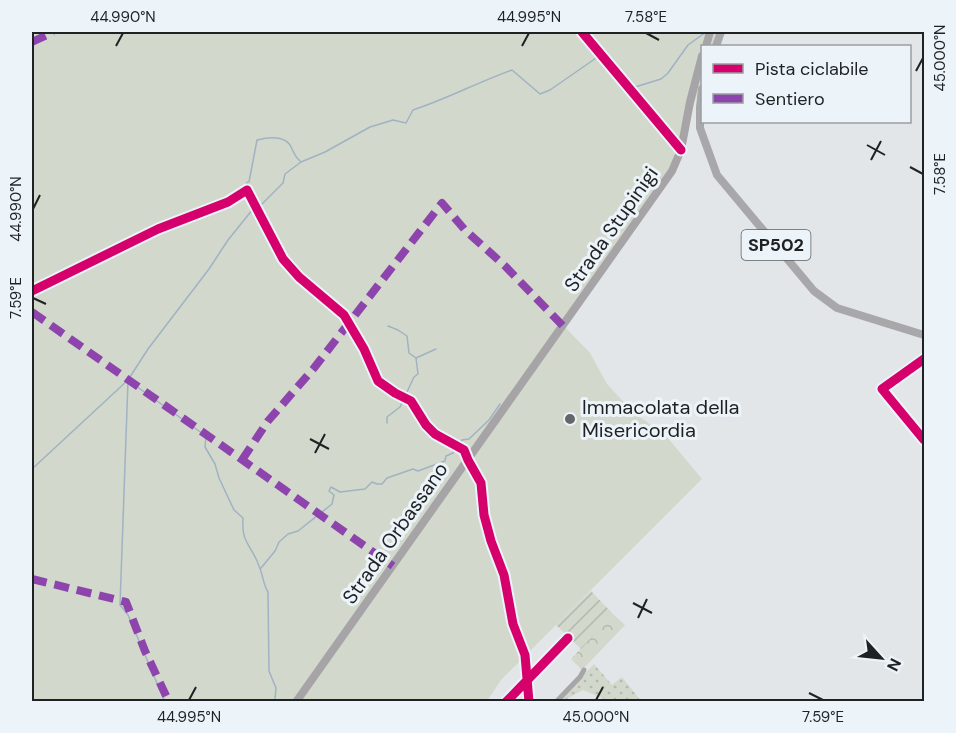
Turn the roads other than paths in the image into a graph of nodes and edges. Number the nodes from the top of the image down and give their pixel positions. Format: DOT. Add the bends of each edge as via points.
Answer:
graph roads {
  1 [pos="582,32"];
  2 [pos="701,60"];
  3 [pos="701,98"];
  4 [pos="681,150"];
  5 [pos="563,326"];
  6 [pos="924,334"];
  7 [pos="924,359"];
  8 [pos="924,440"];
  9 [pos="568,638"];
  10 [pos="525,659"];
  11 [pos="585,670"];
  12 [pos="527,680"];
  13 [pos="296,702"];
  14 [pos="506,702"];
  15 [pos="529,702"];
  16 [pos="556,702"];
  1 -- 4 [label="street"];
  2 -- 4 [label="main road, Strada Stupinigi"];
  3 -- 6 [label="main road, SP502" via="700,128 717,175 814,291 837,308"];
  4 -- 5 [label="main road, Strada Stupinigi" via="663,185"];
  5 -- 13 [label="main road, Strada Orbassano"];
  7 -- 8 [label="street" via="882,389"];
  9 -- 12 [label="street"];
  10 -- 12 [label="street"];
  11 -- 16 [label="street"];
  12 -- 14 [label="street"];
  12 -- 15 [label="street"];
}
